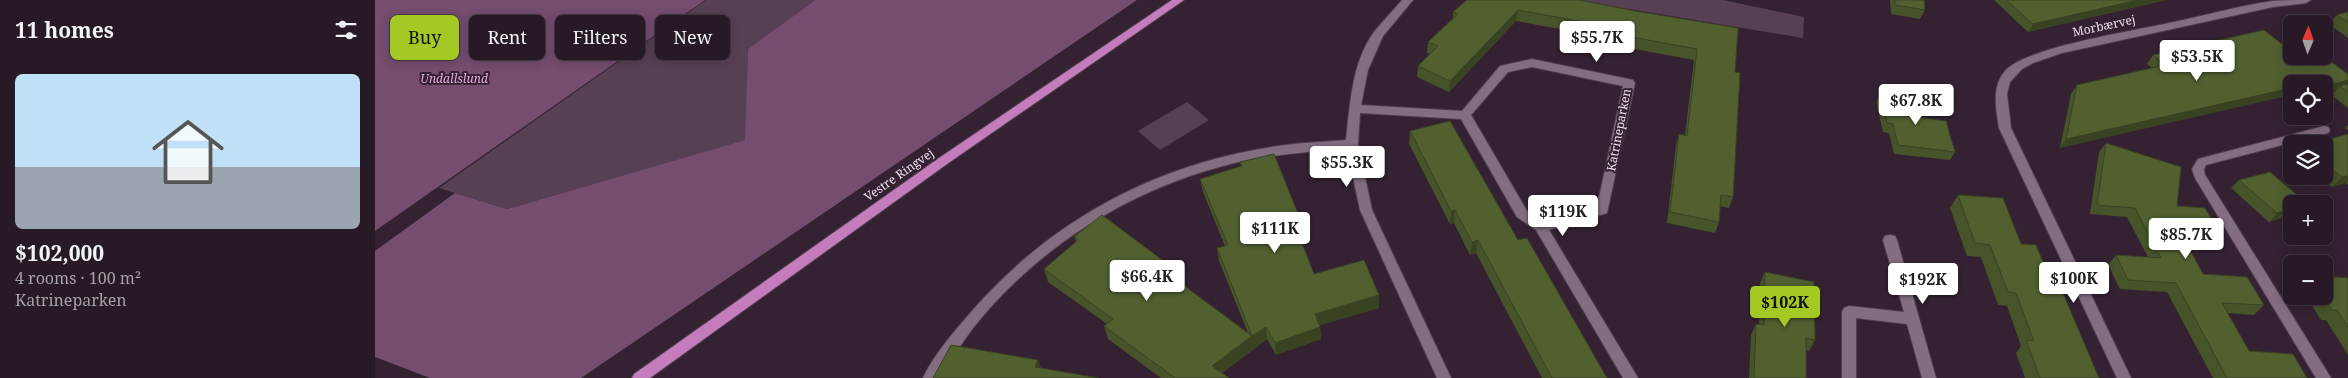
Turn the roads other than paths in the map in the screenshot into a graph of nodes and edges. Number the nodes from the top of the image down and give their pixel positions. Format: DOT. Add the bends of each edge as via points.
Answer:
graph roads {
  1 [pos="1179,0"];
  2 [pos="1408,0"];
  3 [pos="2306,0"];
  4 [pos="1355,109"];
  5 [pos="1465,116"];
  6 [pos="2324,130"];
  7 [pos="1352,144"];
  8 [pos="1541,227"];
  9 [pos="1890,240"];
  10 [pos="1912,319"];
  11 [pos="639,378"];
  12 [pos="930,378"];
  13 [pos="1444,378"];
  14 [pos="1631,378"];
  15 [pos="1849,378"];
  16 [pos="1929,378"];
  17 [pos="2124,378"];
  18 [pos="2324,378"];
  1 -- 11 [label="main road, Vestre Ringvej" via="943,161"];
  2 -- 4 [label="street" via="1377,35 1362,70"];
  3 -- 17 [label="street, Morbærvej" via="2263,6 2061,50 2027,59 2007,73 2000,91 2005,128"];
  4 -- 5 [label="street"];
  4 -- 7 [label="street"];
  5 -- 8 [label="street" via="1522,214"];
  5 -- 8 [label="street, Katrineparken" via="1504,69 1532,63 1629,83 1603,210"];
  6 -- 18 [label="street" via="2202,162 2198,169"];
  7 -- 12 [label="street" via="1283,149 1206,164 1158,181 1112,203 1068,230 1026,262 952,342"];
  7 -- 13 [label="street" via="1366,210"];
  8 -- 14 [label="street"];
  9 -- 10 [label="street"];
  10 -- 15 [label="street" via="1849,312"];
  10 -- 16 [label="street"];
}
